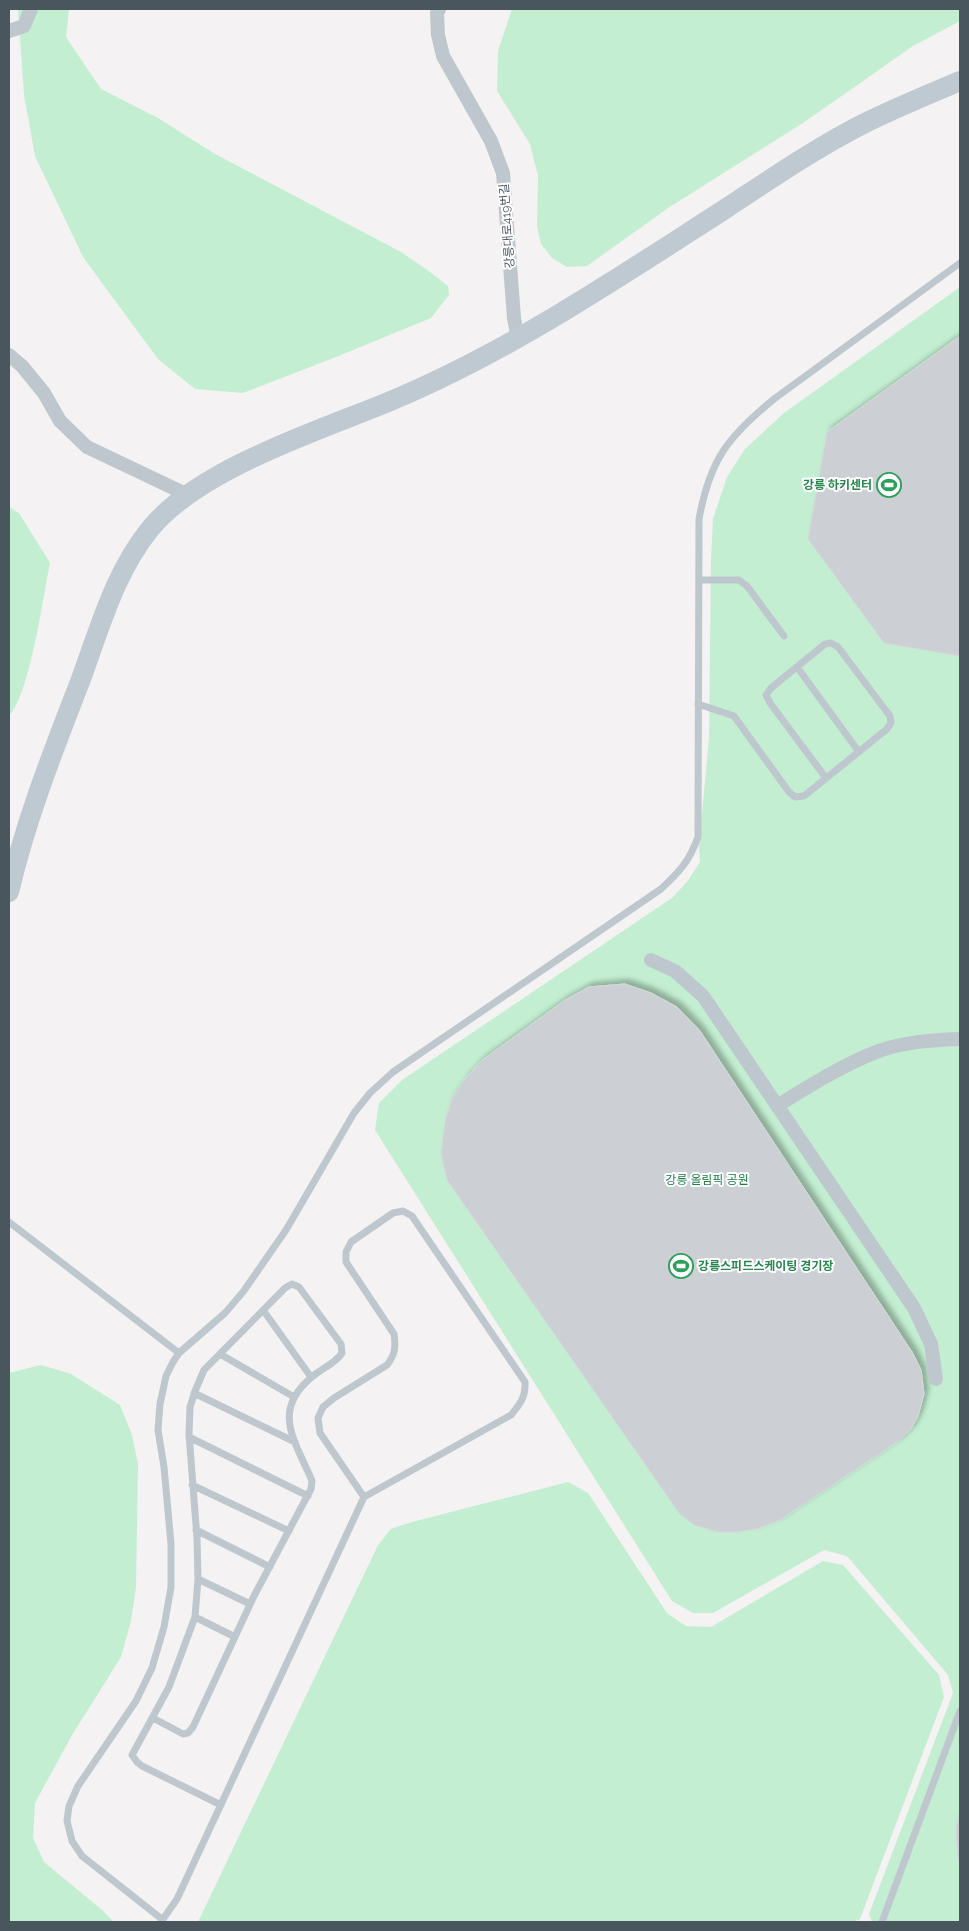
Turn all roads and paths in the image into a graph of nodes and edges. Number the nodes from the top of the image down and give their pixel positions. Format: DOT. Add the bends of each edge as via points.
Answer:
graph roads {
  1 [pos="31,9"];
  2 [pos="439,9"];
  3 [pos="9,31"];
  4 [pos="960,81"];
  5 [pos="960,263"];
  6 [pos="518,339"];
  7 [pos="9,355"];
  8 [pos="188,495"];
  9 [pos="699,580"];
  10 [pos="784,636"];
  11 [pos="797,667"];
  12 [pos="698,704"];
  13 [pos="859,752"];
  14 [pos="826,778"];
  15 [pos="9,892"];
  16 [pos="651,960"];
  17 [pos="960,1039"];
  18 [pos="777,1106"];
  19 [pos="9,1222"];
  20 [pos="263,1310"];
  21 [pos="179,1353"];
  22 [pos="220,1354"];
  23 [pos="311,1377"];
  24 [pos="936,1379"];
  25 [pos="194,1393"];
  26 [pos="294,1397"];
  27 [pos="189,1437"];
  28 [pos="295,1442"];
  29 [pos="192,1485"];
  30 [pos="308,1496"];
  31 [pos="364,1497"];
  32 [pos="196,1530"];
  33 [pos="289,1531"];
  34 [pos="270,1567"];
  35 [pos="198,1580"];
  36 [pos="250,1604"];
  37 [pos="196,1617"];
  38 [pos="234,1637"];
  39 [pos="960,1712"];
  40 [pos="153,1718"];
  41 [pos="221,1805"];
  42 [pos="162,1921"];
  43 [pos="882,1922"];
  1 -- 3 [label="street" via="24,26"];
  2 -- 6 [label="street, 강릉대로419번길" via="438,35 442,56 491,141 503,173"];
  4 -- 6 [label="street" via="845,134"];
  5 -- 9 [label="lane" via="774,398 732,437 711,472 703,498 699,519"];
  6 -- 8 [label="street" via="409,394 286,443 221,474"];
  7 -- 8 [label="street" via="44,393 60,421 87,447"];
  8 -- 15 [label="street" via="150,529 121,572 26,826"];
  9 -- 10 [label="lane" via="739,580"];
  9 -- 12 [label="lane"];
  11 -- 13 [label="lane"];
  11 -- 13 [label="lane" via="825,644 831,643 838,647 890,716 891,723 887,729"];
  11 -- 14 [label="lane" via="766,695"];
  12 -- 14 [label="lane" via="734,716 795,797 804,796"];
  12 -- 21 [label="lane" via="698,837 690,857 678,873 661,889 393,1072 370,1093 344,1129 262,1267 225,1313"];
  13 -- 14 [label="lane"];
  16 -- 18 [label="street" via="676,971 703,996"];
  17 -- 18 [label="street" via="927,1040 878,1051 826,1075"];
  18 -- 24 [label="street" via="914,1308 931,1344"];
  19 -- 21 [label="lane"];
  20 -- 22 [label="lane"];
  20 -- 23 [label="lane"];
  20 -- 23 [label="lane" via="292,1284 299,1287 336,1337 342,1353"];
  21 -- 42 [label="lane" via="166,1376 158,1430 171,1544 171,1587 164,1627 152,1668 136,1701 78,1786 69,1806 67,1821 72,1841 82,1856"];
  22 -- 25 [label="lane" via="204,1370"];
  22 -- 26 [label="lane"];
  23 -- 26 [label="lane"];
  25 -- 27 [label="lane"];
  25 -- 28 [label="lane"];
  26 -- 28 [label="lane" via="288,1415"];
  27 -- 29 [label="lane"];
  27 -- 30 [label="lane"];
  28 -- 30 [label="lane" via="312,1481"];
  29 -- 32 [label="lane"];
  29 -- 33 [label="lane"];
  30 -- 33 [label="lane"];
  31 -- 31 [label="lane" via="511,1415 526,1393 525,1382 412,1216 403,1211 393,1212 351,1242 346,1252 346,1262 394,1334 396,1346 393,1357 387,1365 334,1398 318,1418 320,1433"];
  31 -- 41 [label="lane"];
  32 -- 34 [label="lane"];
  32 -- 35 [label="lane"];
  33 -- 34 [label="lane"];
  34 -- 36 [label="lane"];
  35 -- 36 [label="lane"];
  35 -- 37 [label="lane"];
  36 -- 38 [label="lane"];
  37 -- 38 [label="lane"];
  37 -- 40 [label="lane"];
  38 -- 40 [label="lane" via="188,1734"];
  39 -- 43 [label="lane"];
  40 -- 41 [label="lane" via="132,1755 137,1762"];
  41 -- 42 [label="lane" via="177,1899"];
}
